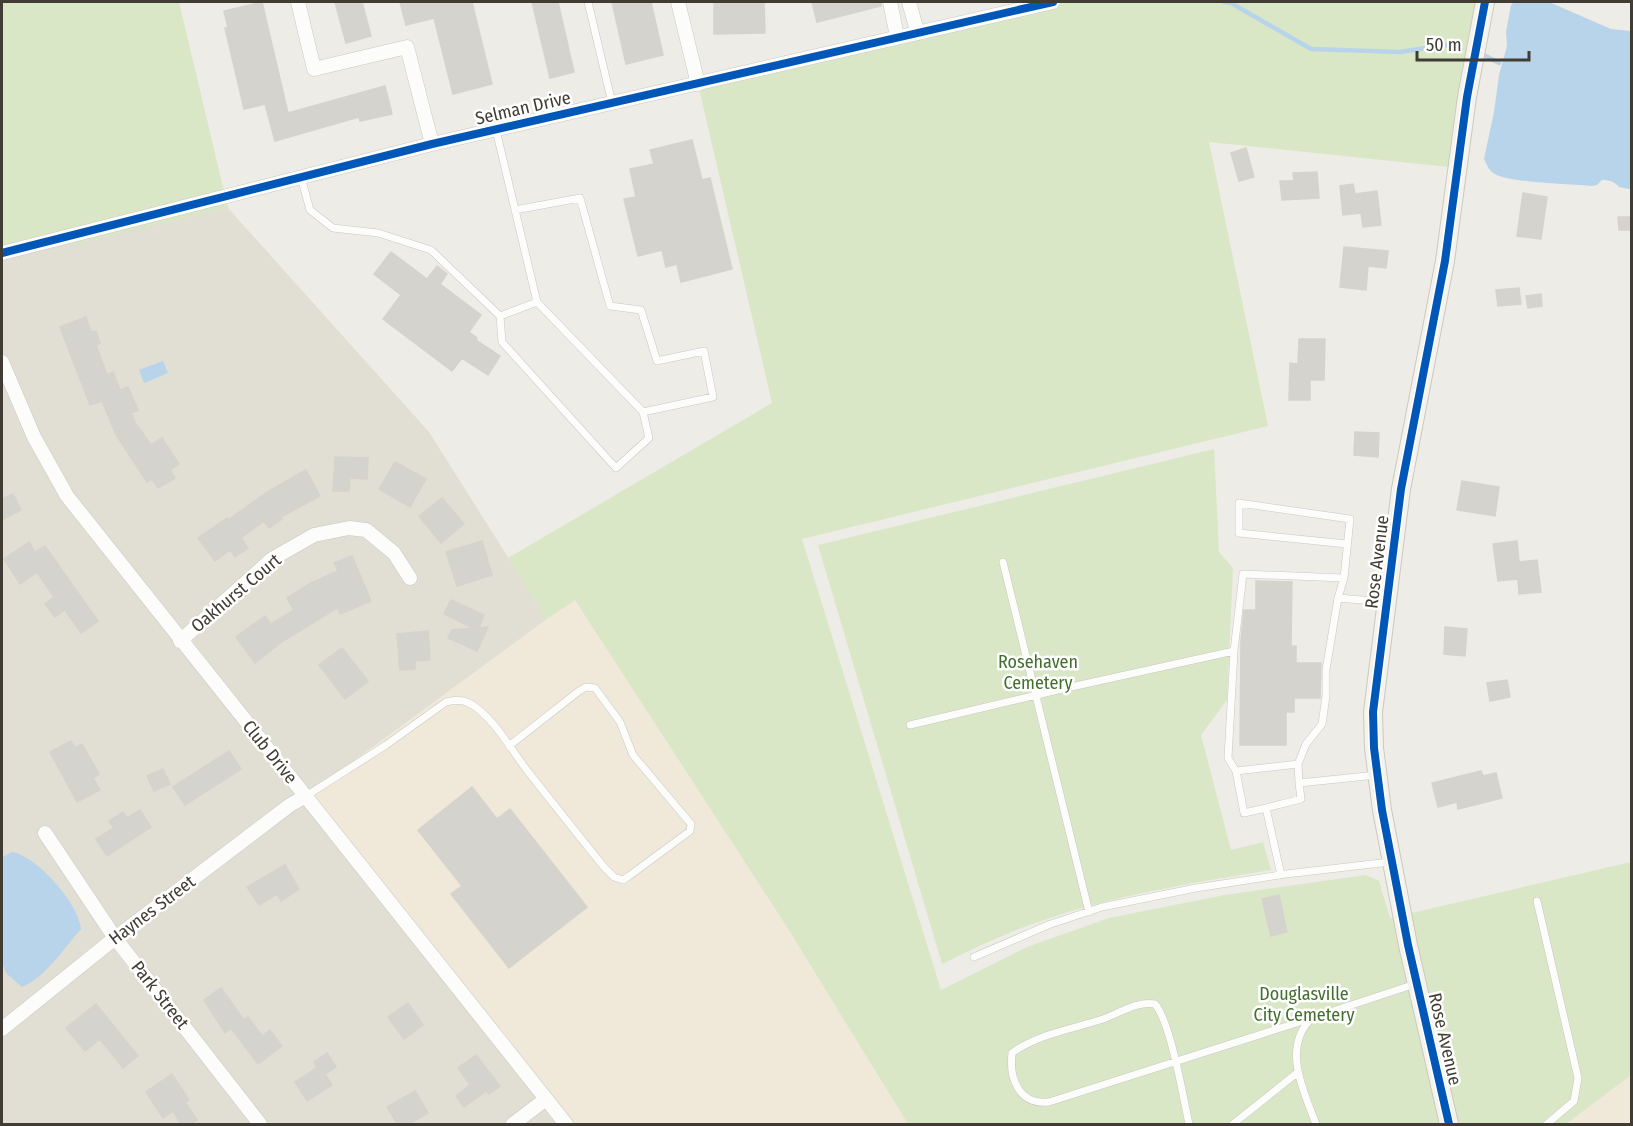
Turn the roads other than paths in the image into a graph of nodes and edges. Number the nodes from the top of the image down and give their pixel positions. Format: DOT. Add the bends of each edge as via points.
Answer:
graph roads {
  1 [pos="298,2"];
  2 [pos="588,2"];
  3 [pos="678,2"];
  4 [pos="890,2"];
  5 [pos="909,2"];
  6 [pos="1053,2"];
  7 [pos="1485,2"];
  8 [pos="917,31"];
  9 [pos="897,36"];
  10 [pos="698,84"];
  11 [pos="612,103"];
  12 [pos="496,130"];
  13 [pos="432,144"];
  14 [pos="301,177"];
  15 [pos="515,210"];
  16 [pos="2,253"];
  17 [pos="537,302"];
  18 [pos="500,316"];
  19 [pos="2,362"];
  20 [pos="644,412"];
  21 [pos="1347,544"];
  22 [pos="1003,562"];
  23 [pos="410,578"];
  24 [pos="1344,578"];
  25 [pos="1338,598"];
  26 [pos="1388,602"];
  27 [pos="180,641"];
  28 [pos="1234,651"];
  29 [pos="1035,695"];
  30 [pos="910,725"];
  31 [pos="509,746"];
  32 [pos="1298,764"];
  33 [pos="1236,771"];
  34 [pos="1377,775"];
  35 [pos="1299,783"];
  36 [pos="306,796"];
  37 [pos="1266,808"];
  38 [pos="45,833"];
  39 [pos="1393,862"];
  40 [pos="1281,875"];
  41 [pos="1537,901"];
  42 [pos="1089,912"];
  43 [pos="115,938"];
  44 [pos="974,957"];
  45 [pos="1417,983"];
  46 [pos="1312,1018"];
  47 [pos="2,1029"];
  48 [pos="1175,1062"];
  49 [pos="1297,1073"];
  50 [pos="546,1099"];
  51 [pos="260,1125"];
  52 [pos="513,1125"];
  53 [pos="566,1125"];
  54 [pos="1190,1125"];
  55 [pos="1233,1125"];
  56 [pos="1316,1125"];
  57 [pos="1449,1125"];
  58 [pos="1547,1125"];
  1 -- 13 [label="street" via="314,69 407,47"];
  2 -- 11 [label="lane"];
  3 -- 10 [label="street"];
  4 -- 9 [label="street"];
  5 -- 8 [label="street"];
  6 -- 8 [label="street, Selman Drive"];
  7 -- 26 [label="street, Rose Avenue" via="1444,261 1401,489"];
  8 -- 9 [label="street, Selman Drive"];
  9 -- 10 [label="street, Selman Drive"];
  10 -- 11 [label="street, Selman Drive"];
  11 -- 12 [label="street, Selman Drive"];
  12 -- 13 [label="street, Selman Drive"];
  12 -- 15 [label="lane"];
  13 -- 14 [label="street, Selman Drive"];
  14 -- 16 [label="street, Selman Drive"];
  14 -- 18 [label="lane" via="310,210 333,228 378,233 431,250"];
  15 -- 17 [label="lane"];
  15 -- 20 [label="lane" via="580,198 610,306 641,310 657,361 704,351 713,397"];
  17 -- 18 [label="lane"];
  17 -- 20 [label="lane"];
  18 -- 20 [label="lane" via="502,342 616,468 649,438"];
  19 -- 27 [label="street, Club Drive" via="34,437 67,496"];
  21 -- 21 [label="lane" via="1350,519 1239,503 1239,533"];
  21 -- 24 [label="lane"];
  22 -- 29 [label="lane"];
  23 -- 27 [label="street, Oakhurst Court" via="394,553 366,530 349,528 314,535 272,559"];
  24 -- 25 [label="lane"];
  24 -- 28 [label="lane" via="1243,574"];
  25 -- 26 [label="lane"];
  25 -- 32 [label="lane" via="1322,724 1306,744"];
  26 -- 34 [label="street, Rose Avenue" via="1373,712"];
  27 -- 36 [label="street, Club Drive"];
  28 -- 29 [label="lane"];
  28 -- 33 [label="lane" via="1228,758"];
  29 -- 30 [label="lane"];
  29 -- 42 [label="lane"];
  31 -- 31 [label="lane" via="579,691 595,688 620,722 633,755 692,827 623,880 614,877"];
  31 -- 36 [label="lane" via="472,705 458,700 446,702"];
  32 -- 33 [label="lane"];
  32 -- 35 [label="lane"];
  33 -- 37 [label="lane" via="1244,813"];
  34 -- 35 [label="lane"];
  34 -- 39 [label="street, Rose Avenue"];
  35 -- 37 [label="lane" via="1301,799"];
  36 -- 43 [label="street, Haynes Street"];
  36 -- 50 [label="street, Club Drive"];
  37 -- 40 [label="lane"];
  38 -- 43 [label="street, Park Street"];
  39 -- 40 [label="lane"];
  39 -- 45 [label="street, Rose Avenue"];
  40 -- 42 [label="lane" via="1196,888"];
  41 -- 58 [label="lane" via="1578,1078 1574,1101"];
  42 -- 44 [label="lane"];
  43 -- 47 [label="street, Haynes Street"];
  43 -- 51 [label="street, Park Street"];
  45 -- 46 [label="lane"];
  45 -- 57 [label="street, Rose Avenue"];
  46 -- 48 [label="lane"];
  46 -- 49 [label="lane" via="1304,1026"];
  48 -- 48 [label="lane" via="1161,1011 1148,1003 1022,1046 1012,1053 1010,1064 1017,1087 1037,1103"];
  48 -- 54 [label="lane"];
  49 -- 55 [label="lane"];
  49 -- 56 [label="lane"];
  50 -- 52 [label="street"];
  50 -- 53 [label="street, Club Drive"];
}
